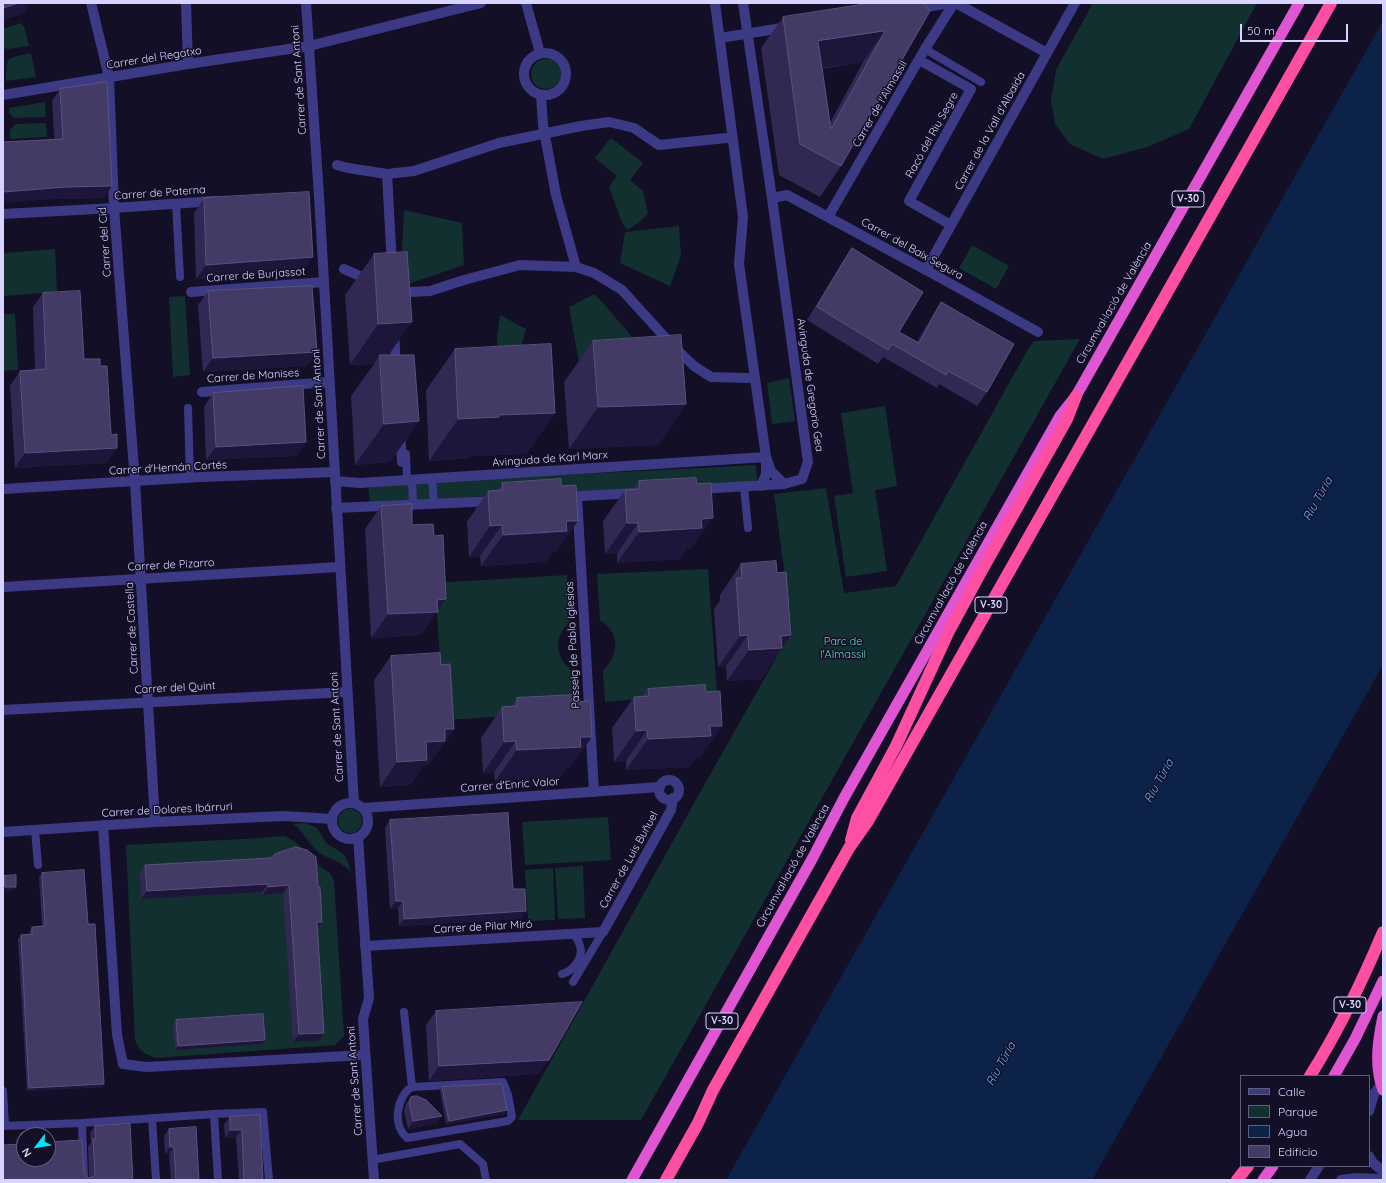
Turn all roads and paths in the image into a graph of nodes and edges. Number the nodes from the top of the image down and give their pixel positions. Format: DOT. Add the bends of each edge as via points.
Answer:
graph roads {
  1 [pos="90,3"];
  2 [pos="186,3"];
  3 [pos="306,3"];
  4 [pos="481,3"];
  5 [pos="526,3"];
  6 [pos="715,3"];
  7 [pos="743,3"];
  8 [pos="951,3"];
  9 [pos="955,3"];
  10 [pos="1075,3"];
  11 [pos="1299,3"];
  12 [pos="1331,3"];
  13 [pos="900,10"];
  14 [pos="801,25"];
  15 [pos="747,34"];
  16 [pos="720,38"];
  17 [pos="309,46"];
  18 [pos="926,49"];
  19 [pos="540,53"];
  20 [pos="1048,53"];
  21 [pos="920,60"];
  22 [pos="188,64"];
  23 [pos="109,77"];
  24 [pos="981,82"];
  25 [pos="3,95"];
  26 [pos="541,95"];
  27 [pos="544,134"];
  28 [pos="726,138"];
  29 [pos="338,165"];
  30 [pos="387,174"];
  31 [pos="772,198"];
  32 [pos="224,201"];
  33 [pos="176,204"];
  34 [pos="114,208"];
  35 [pos="3,214"];
  36 [pos="828,217"];
  37 [pos="951,226"];
  38 [pos="576,266"];
  39 [pos="344,269"];
  40 [pos="926,270"];
  41 [pos="180,278"];
  42 [pos="324,282"];
  43 [pos="389,284"];
  44 [pos="191,292"];
  45 [pos="394,320"];
  46 [pos="1038,332"];
  47 [pos="396,375"];
  48 [pos="748,378"];
  49 [pos="329,382"];
  50 [pos="202,392"];
  51 [pos="1076,396"];
  52 [pos="188,408"];
  53 [pos="402,426"];
  54 [pos="766,457"];
  55 [pos="402,462"];
  56 [pos="335,477"];
  57 [pos="190,478"];
  58 [pos="432,478"];
  59 [pos="410,479"];
  60 [pos="135,482"];
  61 [pos="784,484"];
  62 [pos="760,486"];
  63 [pos="744,487"];
  64 [pos="3,489"];
  65 [pos="691,490"];
  66 [pos="645,493"];
  67 [pos="576,497"];
  68 [pos="553,498"];
  69 [pos="505,500"];
  70 [pos="434,504"];
  71 [pos="413,505"];
  72 [pos="336,508"];
  73 [pos="748,528"];
  74 [pos="340,567"];
  75 [pos="141,579"];
  76 [pos="3,587"];
  77 [pos="347,692"];
  78 [pos="148,702"];
  79 [pos="3,710"];
  80 [pos="660,787"];
  81 [pos="594,792"];
  82 [pos="673,798"];
  83 [pos="358,805"];
  84 [pos="332,819"];
  85 [pos="155,822"];
  86 [pos="103,825"];
  87 [pos="36,830"];
  88 [pos="3,832"];
  89 [pos="358,837"];
  90 [pos="849,848"];
  91 [pos="38,865"];
  92 [pos="603,932"];
  93 [pos="1383,932"];
  94 [pos="574,934"];
  95 [pos="365,946"];
  96 [pos="562,974"];
  97 [pos="1383,981"];
  98 [pos="573,982"];
  99 [pos="404,1012"];
  100 [pos="1383,1016"];
  101 [pos="366,1055"];
  102 [pos="1311,1075"];
  103 [pos="1335,1075"];
  104 [pos="1383,1082"];
  105 [pos="412,1087"];
  106 [pos="3,1091"];
  107 [pos="1376,1094"];
  108 [pos="1370,1109"];
  109 [pos="214,1114"];
  110 [pos="152,1118"];
  111 [pos="82,1123"];
  112 [pos="4,1126"];
  113 [pos="1370,1158"];
  114 [pos="372,1160"];
  115 [pos="1247,1167"];
  116 [pos="1272,1167"];
  117 [pos="1318,1167"];
  118 [pos="1383,1171"];
  119 [pos="1383,1179"];
  120 [pos="84,1180"];
  121 [pos="156,1180"];
  122 [pos="218,1180"];
  123 [pos="269,1180"];
  124 [pos="374,1180"];
  125 [pos="486,1180"];
  126 [pos="632,1180"];
  127 [pos="666,1180"];
  128 [pos="1237,1180"];
  129 [pos="1263,1180"];
  130 [pos="1310,1180"];
  131 [pos="1340,1180"];
  1 -- 23 [label="street, Carrer del Cid"];
  2 -- 22 [label="street"];
  3 -- 17 [label="street, Carrer de Sant Antoni"];
  4 -- 17 [label="street, Carrer del Regatxo"];
  5 -- 19 [label="street"];
  6 -- 16 [label="street"];
  7 -- 15 [label="street, Avinguda de Gregorio Gea"];
  8 -- 13 [label="street"];
  9 -- 18 [label="street, Carrer de l'Almassil"];
  9 -- 20 [label="street"];
  10 -- 20 [label="street, Carrer de la Vall d'Albaida"];
  11 -- 51 [label="highway, Circumval·lació de València / V-30"];
  12 -- 90 [label="highway, V-30" via="868,821"];
  14 -- 15 [label="street"];
  15 -- 16 [label="street"];
  15 -- 31 [label="street, Avinguda de Gregorio Gea"];
  16 -- 54 [label="street" via="743,217 739,264"];
  17 -- 22 [label="street, Carrer del Regatxo"];
  17 -- 42 [label="street, Carrer de Sant Antoni" via="316,196"];
  18 -- 21 [label="street, Carrer de l'Almassil"];
  18 -- 24 [label="lane"];
  19 -- 26 [label="street" via="528,61 523,75 529,88"];
  19 -- 26 [label="street" via="559,58 566,76 564,83 555,92"];
  20 -- 37 [label="street, Carrer de la Vall d'Albaida"];
  21 -- 36 [label="street, Carrer de l'Almassil"];
  21 -- 37 [label="street, Racó del Riu Segre" via="971,89 909,201"];
  22 -- 23 [label="street, Carrer del Regatxo"];
  23 -- 25 [label="street, Carrer del Regatxo"];
  23 -- 34 [label="street, Carrer del Cid"];
  26 -- 27 [label="street"];
  27 -- 28 [label="street" via="609,122 634,128 659,145"];
  27 -- 30 [label="street" via="499,143 414,171"];
  27 -- 38 [label="street" via="556,195"];
  29 -- 30 [label="street"];
  30 -- 43 [label="street"];
  31 -- 36 [label="street, Carrer del Baix Segura" via="787,195"];
  31 -- 61 [label="street, Avinguda de Gregorio Gea" via="808,462 802,478"];
  32 -- 33 [label="street, Carrer de Paterna"];
  33 -- 34 [label="street, Carrer de Paterna"];
  33 -- 41 [label="lane"];
  34 -- 35 [label="street, Carrer de Paterna"];
  34 -- 60 [label="street, Carrer del Cid"];
  36 -- 40 [label="street, Carrer del Baix Segura"];
  37 -- 40 [label="street, Carrer de la Vall d'Albaida"];
  38 -- 43 [label="street" via="520,265 430,291 410,292"];
  38 -- 48 [label="street" via="594,273 622,290 694,366 711,377"];
  39 -- 43 [label="street"];
  40 -- 46 [label="street, Carrer del Baix Segura"];
  42 -- 44 [label="street, Carrer de Burjassot"];
  42 -- 49 [label="street, Carrer de Sant Antoni"];
  45 -- 47 [label="street"];
  49 -- 50 [label="street, Carrer de Manises"];
  49 -- 56 [label="street, Carrer de Sant Antoni"];
  51 -- 90 [label="highway" via="1067,419 948,634 896,746 857,818"];
  51 -- 126 [label="highway, Circumval·lació de València / V-30" via="1060,416"];
  52 -- 57 [label="lane"];
  53 -- 55 [label="street"];
  53 -- 59 [label="lane"];
  54 -- 58 [label="street, Avinguda de Karl Marx"];
  54 -- 61 [label="street" via="771,471"];
  54 -- 62 [label="street" via="766,474"];
  56 -- 57 [label="street, Carrer d'Hernán Cortés"];
  56 -- 59 [label="street, Avinguda de Karl Marx" via="360,483"];
  56 -- 72 [label="street, Carrer de Sant Antoni"];
  57 -- 60 [label="street, Carrer d'Hernán Cortés"];
  58 -- 59 [label="street, Avinguda de Karl Marx"];
  58 -- 70 [label="lane"];
  59 -- 71 [label="lane"];
  60 -- 64 [label="street, Carrer d'Hernán Cortés"];
  60 -- 75 [label="street, Carrer de Castella"];
  61 -- 62 [label="street"];
  62 -- 63 [label="street"];
  63 -- 65 [label="street"];
  63 -- 73 [label="lane"];
  66 -- 67 [label="street"];
  67 -- 68 [label="street"];
  67 -- 81 [label="street, Passeig de Pablo Iglesias"];
  69 -- 70 [label="street"];
  70 -- 71 [label="street"];
  71 -- 72 [label="street"];
  72 -- 74 [label="street, Carrer de Sant Antoni"];
  74 -- 75 [label="street, Carrer de Pizarro"];
  74 -- 77 [label="street, Carrer de Sant Antoni"];
  75 -- 76 [label="street, Carrer de Pizarro"];
  75 -- 78 [label="street, Carrer de Castella"];
  77 -- 78 [label="street, Carrer del Quint"];
  77 -- 83 [label="street, Carrer de Sant Antoni"];
  78 -- 79 [label="street, Carrer del Quint"];
  78 -- 85 [label="street, Carrer de Castella"];
  80 -- 81 [label="street, Carrer d'Enric Valor"];
  80 -- 82 [label="street" via="662,796 667,799"];
  80 -- 82 [label="street" via="667,780 676,783 678,791"];
  81 -- 83 [label="street, Carrer d'Enric Valor"];
  82 -- 92 [label="street, Carrer de Luis Buñuel" via="671,810"];
  83 -- 84 [label="street" via="346,803"];
  83 -- 89 [label="street" via="366,812 368,824 363,834"];
  84 -- 85 [label="street, Carrer de Dolores Ibárruri" via="284,816"];
  84 -- 89 [label="street" via="334,830 338,834 347,839"];
  85 -- 86 [label="street, Carrer de Dolores Ibárruri"];
  86 -- 87 [label="street, Carrer de Dolores Ibárruri"];
  86 -- 101 [label="street" via="117,1035 123,1064 146,1067"];
  87 -- 88 [label="street, Carrer de Dolores Ibárruri"];
  87 -- 91 [label="lane"];
  89 -- 95 [label="street, Carrer de Sant Antoni"];
  90 -- 127 [label="highway, V-30" via="713,1090"];
  92 -- 94 [label="street, Carrer de Pilar Miró"];
  92 -- 98 [label="lane"];
  93 -- 102 [label="highway, V-30" via="1360,986"];
  94 -- 95 [label="street, Carrer de Pilar Miró"];
  94 -- 96 [label="lane" via="580,946 580,954 573,968"];
  95 -- 101 [label="street, Carrer de Sant Antoni" via="369,998 364,1019"];
  97 -- 103 [label="highway, V-30"];
  99 -- 105 [label="lane"];
  100 -- 107 [label="highway" via="1378,1039"];
  101 -- 114 [label="street, Carrer de Sant Antoni"];
  104 -- 107 [label="street"];
  105 -- 105 [label="lane" via="406,1090 399,1105 398,1123 401,1132 407,1138 508,1121 512,1117 503,1082"];
  106 -- 112 [label="lane"];
  107 -- 108 [label="street"];
  109 -- 110 [label="lane"];
  109 -- 122 [label="lane"];
  109 -- 123 [label="lane" via="263,1112"];
  110 -- 111 [label="lane"];
  110 -- 121 [label="lane"];
  111 -- 112 [label="lane"];
  111 -- 120 [label="lane" via="80,1140"];
  113 -- 118 [label="street"];
  114 -- 124 [label="street, Carrer de Sant Antoni"];
  114 -- 125 [label="lane" via="460,1144 483,1164"];
  115 -- 128 [label="highway"];
  116 -- 129 [label="highway"];
  117 -- 130 [label="street"];
  119 -- 131 [label="street"];
}
